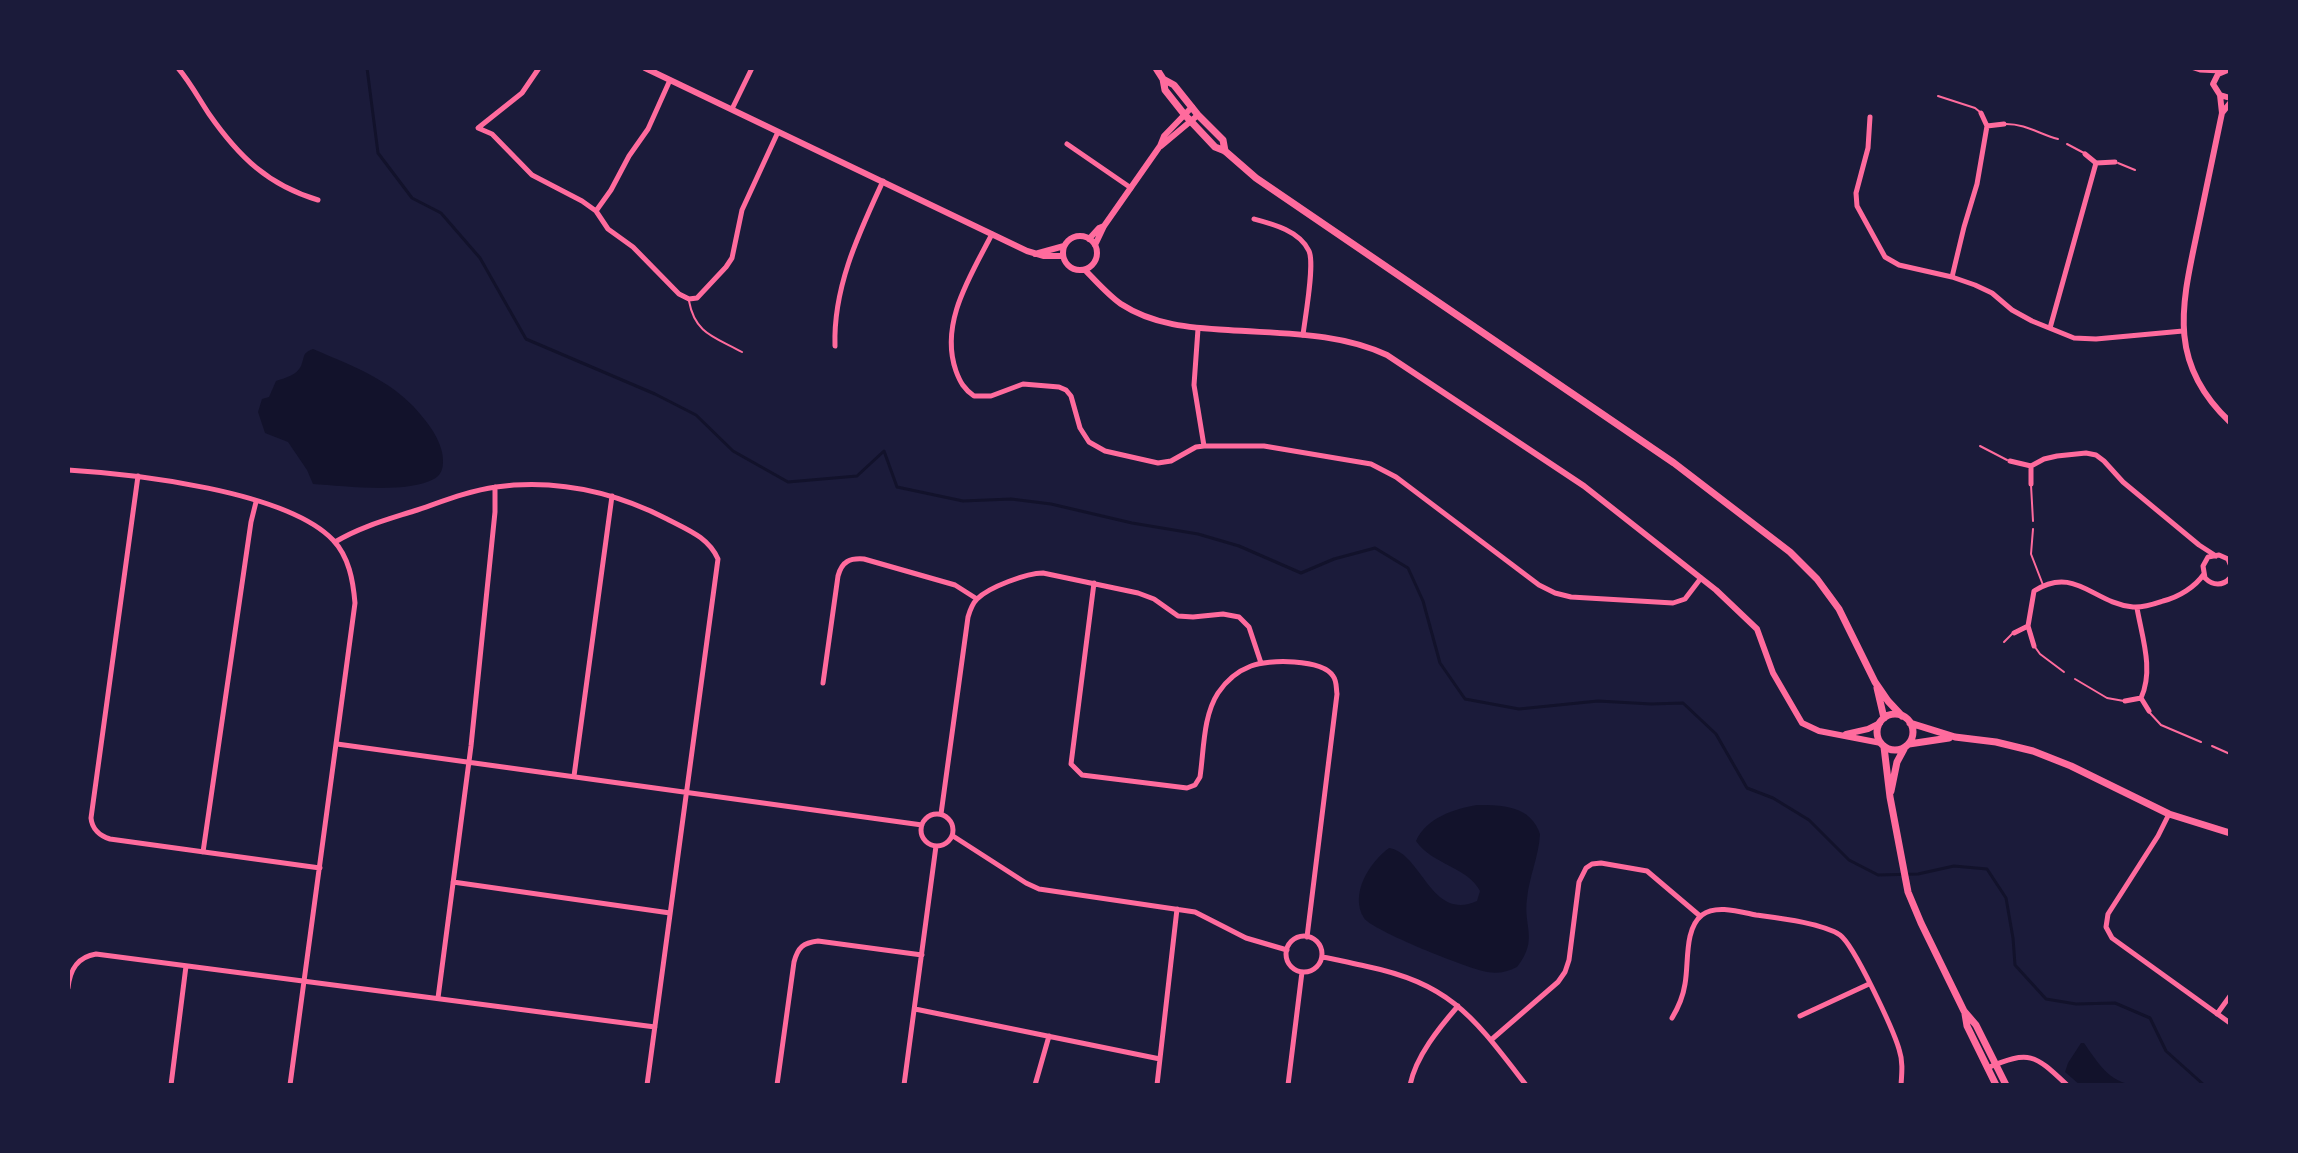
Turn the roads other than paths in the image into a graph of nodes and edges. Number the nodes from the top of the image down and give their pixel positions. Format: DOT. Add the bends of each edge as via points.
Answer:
graph roads {
  1 [pos="178,68"];
  2 [pos="539,68"];
  3 [pos="645,68"];
  4 [pos="752,68"];
  5 [pos="1156,68"];
  6 [pos="2197,69"];
  7 [pos="2230,69"];
  8 [pos="2221,71"];
  9 [pos="1163,79"];
  10 [pos="670,80"];
  11 [pos="2213,84"];
  12 [pos="2220,95"];
  13 [pos="1938,96"];
  14 [pos="2230,101"];
  15 [pos="1192,107"];
  16 [pos="732,109"];
  17 [pos="1981,113"];
  18 [pos="2222,113"];
  19 [pos="1184,114"];
  20 [pos="1870,117"];
  21 [pos="1194,118"];
  22 [pos="2004,124"];
  23 [pos="1987,126"];
  24 [pos="778,132"];
  25 [pos="2058,139"];
  26 [pos="1067,144"];
  27 [pos="2067,144"];
  28 [pos="1160,146"];
  29 [pos="2085,154"];
  30 [pos="2115,162"];
  31 [pos="2096,163"];
  32 [pos="2135,170"];
  33 [pos="883,181"];
  34 [pos="1131,188"];
  35 [pos="318,200"];
  36 [pos="596,211"];
  37 [pos="1254,219"];
  38 [pos="1104,226"];
  39 [pos="992,234"];
  40 [pos="1089,239"];
  41 [pos="1095,245"];
  42 [pos="1064,246"];
  43 [pos="1035,254"];
  44 [pos="1063,256"];
  45 [pos="1094,263"];
  46 [pos="1085,270"];
  47 [pos="1952,277"];
  48 [pos="1100,285"];
  49 [pos="689,299"];
  50 [pos="2050,328"];
  51 [pos="1198,329"];
  52 [pos="2183,331"];
  53 [pos="1303,335"];
  54 [pos="835,346"];
  55 [pos="742,352"];
  56 [pos="2230,422"];
  57 [pos="1204,446"];
  58 [pos="1980,446"];
  59 [pos="2010,461"];
  60 [pos="2031,466"];
  61 [pos="68,470"];
  62 [pos="138,476"];
  63 [pos="2031,484"];
  64 [pos="495,487"];
  65 [pos="612,496"];
  66 [pos="256,502"];
  67 [pos="2033,521"];
  68 [pos="2033,529"];
  69 [pos="335,542"];
  70 [pos="2199,545"];
  71 [pos="2230,554"];
  72 [pos="2220,556"];
  73 [pos="2205,562"];
  74 [pos="2230,564"];
  75 [pos="2204,574"];
  76 [pos="1701,578"];
  77 [pos="2208,581"];
  78 [pos="2229,582"];
  79 [pos="1094,583"];
  80 [pos="2198,583"];
  81 [pos="2043,585"];
  82 [pos="977,599"];
  83 [pos="2137,608"];
  84 [pos="2028,626"];
  85 [pos="2014,633"];
  86 [pos="2004,642"];
  87 [pos="2034,646"];
  88 [pos="1261,663"];
  89 [pos="2064,672"];
  90 [pos="2075,679"];
  91 [pos="1875,682"];
  92 [pos="823,683"];
  93 [pos="2141,698"];
  94 [pos="2125,701"];
  95 [pos="2149,711"];
  96 [pos="1902,716"];
  97 [pos="1882,720"];
  98 [pos="1910,723"];
  99 [pos="1842,734"];
  100 [pos="1955,737"];
  101 [pos="2201,742"];
  102 [pos="337,744"];
  103 [pos="1883,745"];
  104 [pos="1907,746"];
  105 [pos="2212,746"];
  106 [pos="2230,754"];
  107 [pos="469,761"];
  108 [pos="574,776"];
  109 [pos="687,792"];
  110 [pos="1890,797"];
  111 [pos="941,814"];
  112 [pos="2169,814"];
  113 [pos="922,825"];
  114 [pos="2230,833"];
  115 [pos="953,836"];
  116 [pos="936,846"];
  117 [pos="203,852"];
  118 [pos="320,868"];
  119 [pos="453,882"];
  120 [pos="1177,909"];
  121 [pos="670,913"];
  122 [pos="1700,916"];
  123 [pos="1307,937"];
  124 [pos="1287,950"];
  125 [pos="922,955"];
  126 [pos="1322,957"];
  127 [pos="186,966"];
  128 [pos="1302,972"];
  129 [pos="305,981"];
  130 [pos="1869,984"];
  131 [pos="68,988"];
  132 [pos="2230,996"];
  133 [pos="438,998"];
  134 [pos="1458,1006"];
  135 [pos="915,1009"];
  136 [pos="1964,1011"];
  137 [pos="2217,1014"];
  138 [pos="1800,1016"];
  139 [pos="1672,1018"];
  140 [pos="2230,1023"];
  141 [pos="655,1027"];
  142 [pos="1049,1036"];
  143 [pos="1491,1040"];
  144 [pos="1160,1059"];
  145 [pos="1995,1064"];
  146 [pos="1987,1068"];
  147 [pos="171,1085"];
  148 [pos="290,1085"];
  149 [pos="647,1085"];
  150 [pos="777,1085"];
  151 [pos="904,1085"];
  152 [pos="1035,1085"];
  153 [pos="1157,1085"];
  154 [pos="1288,1085"];
  155 [pos="1410,1085"];
  156 [pos="1526,1085"];
  157 [pos="1901,1085"];
  158 [pos="1996,1085"];
  159 [pos="2006,1085"];
  160 [pos="2067,1085"];
  1 -- 35 [label="street" via="223,133 255,168 286,190"];
  2 -- 36 [label="street" via="522,93 478,128 492,134 532,175"];
  3 -- 10 [label="street"];
  4 -- 16 [label="street"];
  5 -- 9 [label="main road"];
  6 -- 8 [label="street"];
  6 -- 11 [label="street"];
  7 -- 8 [label="street"];
  8 -- 11 [label="street"];
  9 -- 15 [label="main road"];
  9 -- 19 [label="main road"];
  10 -- 16 [label="street"];
  10 -- 36 [label="street" via="648,129"];
  11 -- 12 [label="street"];
  12 -- 14 [label="street"];
  12 -- 18 [label="street"];
  13 -- 17 [label="lane"];
  14 -- 18 [label="street"];
  15 -- 19 [label="street"];
  15 -- 21 [label="main road"];
  16 -- 24 [label="street"];
  17 -- 23 [label="street"];
  18 -- 52 [label="street" via="2184,292"];
  19 -- 21 [label="main road"];
  19 -- 28 [label="street"];
  20 -- 47 [label="street" via="1857,206 1885,257"];
  21 -- 28 [label="street"];
  21 -- 91 [label="main road" via="1279,196 1650,447 1773,537 1839,609"];
  22 -- 23 [label="street"];
  22 -- 25 [label="lane" via="2030,127"];
  23 -- 47 [label="street"];
  24 -- 33 [label="street"];
  24 -- 49 [label="street" via="742,210 732,258 705,292"];
  26 -- 34 [label="street"];
  27 -- 29 [label="lane"];
  28 -- 34 [label="street"];
  29 -- 31 [label="street"];
  30 -- 31 [label="street"];
  30 -- 32 [label="lane"];
  31 -- 50 [label="street"];
  33 -- 39 [label="street"];
  33 -- 54 [label="street" via="849,261 836,312"];
  34 -- 38 [label="street"];
  36 -- 49 [label="street" via="608,229"];
  37 -- 53 [label="street" via="1282,228 1309,251"];
  38 -- 40 [label="street"];
  38 -- 41 [label="street"];
  39 -- 43 [label="street"];
  39 -- 57 [label="street" via="953,323 954,364 967,391 982,397 1023,384 1066,390 1084,436 1105,451 1164,463"];
  40 -- 41 [label="street"];
  40 -- 42 [label="street" via="1073,237"];
  41 -- 45 [label="street"];
  42 -- 43 [label="street"];
  42 -- 44 [label="street"];
  43 -- 44 [label="street"];
  44 -- 46 [label="street" via="1071,268"];
  45 -- 46 [label="street"];
  45 -- 48 [label="street"];
  46 -- 48 [label="street"];
  47 -- 50 [label="street" via="1992,293 2012,310"];
  48 -- 51 [label="street" via="1121,304 1162,324"];
  49 -- 55 [label="lane" via="696,325"];
  50 -- 52 [label="street" via="2074,338 2096,339"];
  51 -- 53 [label="street"];
  51 -- 57 [label="street" via="1194,385"];
  52 -- 56 [label="street" via="2191,367"];
  53 -- 76 [label="street" via="1353,342 1387,355 1584,486"];
  57 -- 76 [label="street" via="1264,446 1371,464 1396,477 1539,585 1562,595 1673,603 1685,599"];
  58 -- 59 [label="lane"];
  59 -- 60 [label="street"];
  60 -- 63 [label="street"];
  60 -- 70 [label="street" via="2057,456 2096,455"];
  61 -- 62 [label="street"];
  62 -- 66 [label="street"];
  62 -- 117 [label="street" via="91,821 110,839"];
  63 -- 67 [label="lane"];
  64 -- 65 [label="street" via="554,485"];
  64 -- 69 [label="street" via="357,529"];
  64 -- 107 [label="street"];
  65 -- 108 [label="street"];
  65 -- 109 [label="street" via="702,537 718,559"];
  66 -- 69 [label="street" via="306,520"];
  66 -- 117 [label="street"];
  68 -- 81 [label="lane" via="2031,554"];
  69 -- 102 [label="street" via="350,570 355,603"];
  70 -- 72 [label="street"];
  70 -- 73 [label="street"];
  71 -- 72 [label="street"];
  72 -- 73 [label="street"];
  72 -- 74 [label="street"];
  73 -- 75 [label="street"];
  75 -- 77 [label="street"];
  75 -- 80 [label="street"];
  76 -- 99 [label="street" via="1757,629 1773,673 1802,723"];
  77 -- 78 [label="street"];
  77 -- 80 [label="street"];
  79 -- 82 [label="street" via="1036,573"];
  79 -- 88 [label="street" via="1146,596 1178,616 1239,617 1249,627"];
  79 -- 88 [label="street" via="1071,764 1082,775 1195,785 1213,703 1228,681"];
  80 -- 83 [label="street" via="2173,599"];
  81 -- 83 [label="street" via="2069,582"];
  81 -- 84 [label="street" via="2034,591"];
  82 -- 92 [label="street" via="955,585 864,559 846,561 838,576"];
  82 -- 111 [label="street" via="968,617"];
  83 -- 93 [label="street" via="2146,655"];
  84 -- 85 [label="street"];
  84 -- 87 [label="street"];
  85 -- 86 [label="lane"];
  87 -- 89 [label="lane"];
  88 -- 123 [label="street" via="1326,669 1337,694"];
  90 -- 94 [label="lane" via="2107,698"];
  91 -- 96 [label="main road"];
  91 -- 97 [label="main road"];
  93 -- 94 [label="street"];
  93 -- 95 [label="street"];
  95 -- 101 [label="lane" via="2161,725"];
  96 -- 97 [label="main road"];
  96 -- 98 [label="main road"];
  97 -- 99 [label="street"];
  97 -- 103 [label="main road" via="1877,733"];
  98 -- 100 [label="main road"];
  98 -- 104 [label="main road" via="1913,733"];
  99 -- 103 [label="street"];
  100 -- 104 [label="main road"];
  100 -- 112 [label="main road" via="2033,751"];
  102 -- 107 [label="street"];
  102 -- 118 [label="street"];
  103 -- 104 [label="main road" via="1894,750"];
  103 -- 110 [label="main road"];
  104 -- 110 [label="main road" via="1897,762"];
  105 -- 106 [label="lane"];
  107 -- 108 [label="street"];
  107 -- 119 [label="street"];
  108 -- 109 [label="street"];
  109 -- 113 [label="street"];
  109 -- 121 [label="street"];
  110 -- 136 [label="main road" via="1905,879"];
  111 -- 113 [label="street" via="931,814"];
  111 -- 115 [label="street" via="952,822"];
  112 -- 114 [label="main road"];
  112 -- 137 [label="street" via="2108,914 2106,927 2112,938"];
  113 -- 116 [label="street" via="924,839"];
  115 -- 116 [label="street"];
  115 -- 120 [label="street" via="1039,889"];
  116 -- 125 [label="street"];
  117 -- 118 [label="street"];
  118 -- 129 [label="street"];
  119 -- 121 [label="street"];
  119 -- 133 [label="street"];
  120 -- 124 [label="street"];
  120 -- 144 [label="street"];
  121 -- 141 [label="street"];
  122 -- 130 [label="street" via="1717,910 1742,912 1834,932 1852,949"];
  122 -- 139 [label="street" via="1691,933 1685,986"];
  122 -- 143 [label="street" via="1647,871 1592,864 1579,882 1565,972"];
  123 -- 124 [label="street" via="1292,941"];
  123 -- 126 [label="street" via="1320,946"];
  124 -- 128 [label="street" via="1292,967"];
  125 -- 135 [label="street"];
  125 -- 150 [label="street" via="818,941 801,946 794,962"];
  126 -- 128 [label="street" via="1313,970"];
  126 -- 134 [label="street" via="1409,977"];
  127 -- 129 [label="street"];
  127 -- 131 [label="street" via="85,956 73,968"];
  127 -- 147 [label="street"];
  128 -- 154 [label="street"];
  129 -- 133 [label="street"];
  129 -- 148 [label="street"];
  130 -- 138 [label="street"];
  130 -- 157 [label="street" via="1900,1051"];
  132 -- 137 [label="street"];
  133 -- 141 [label="street"];
  134 -- 143 [label="street"];
  134 -- 155 [label="street" via="1417,1065"];
  135 -- 142 [label="street"];
  135 -- 151 [label="street"];
  136 -- 145 [label="main road"];
  136 -- 146 [label="main road"];
  137 -- 140 [label="street"];
  141 -- 149 [label="street"];
  142 -- 144 [label="street"];
  142 -- 152 [label="street"];
  143 -- 156 [label="street"];
  144 -- 153 [label="street"];
  145 -- 146 [label="street"];
  145 -- 159 [label="main road"];
  145 -- 160 [label="street" via="2033,1058"];
  146 -- 158 [label="main road"];
}
